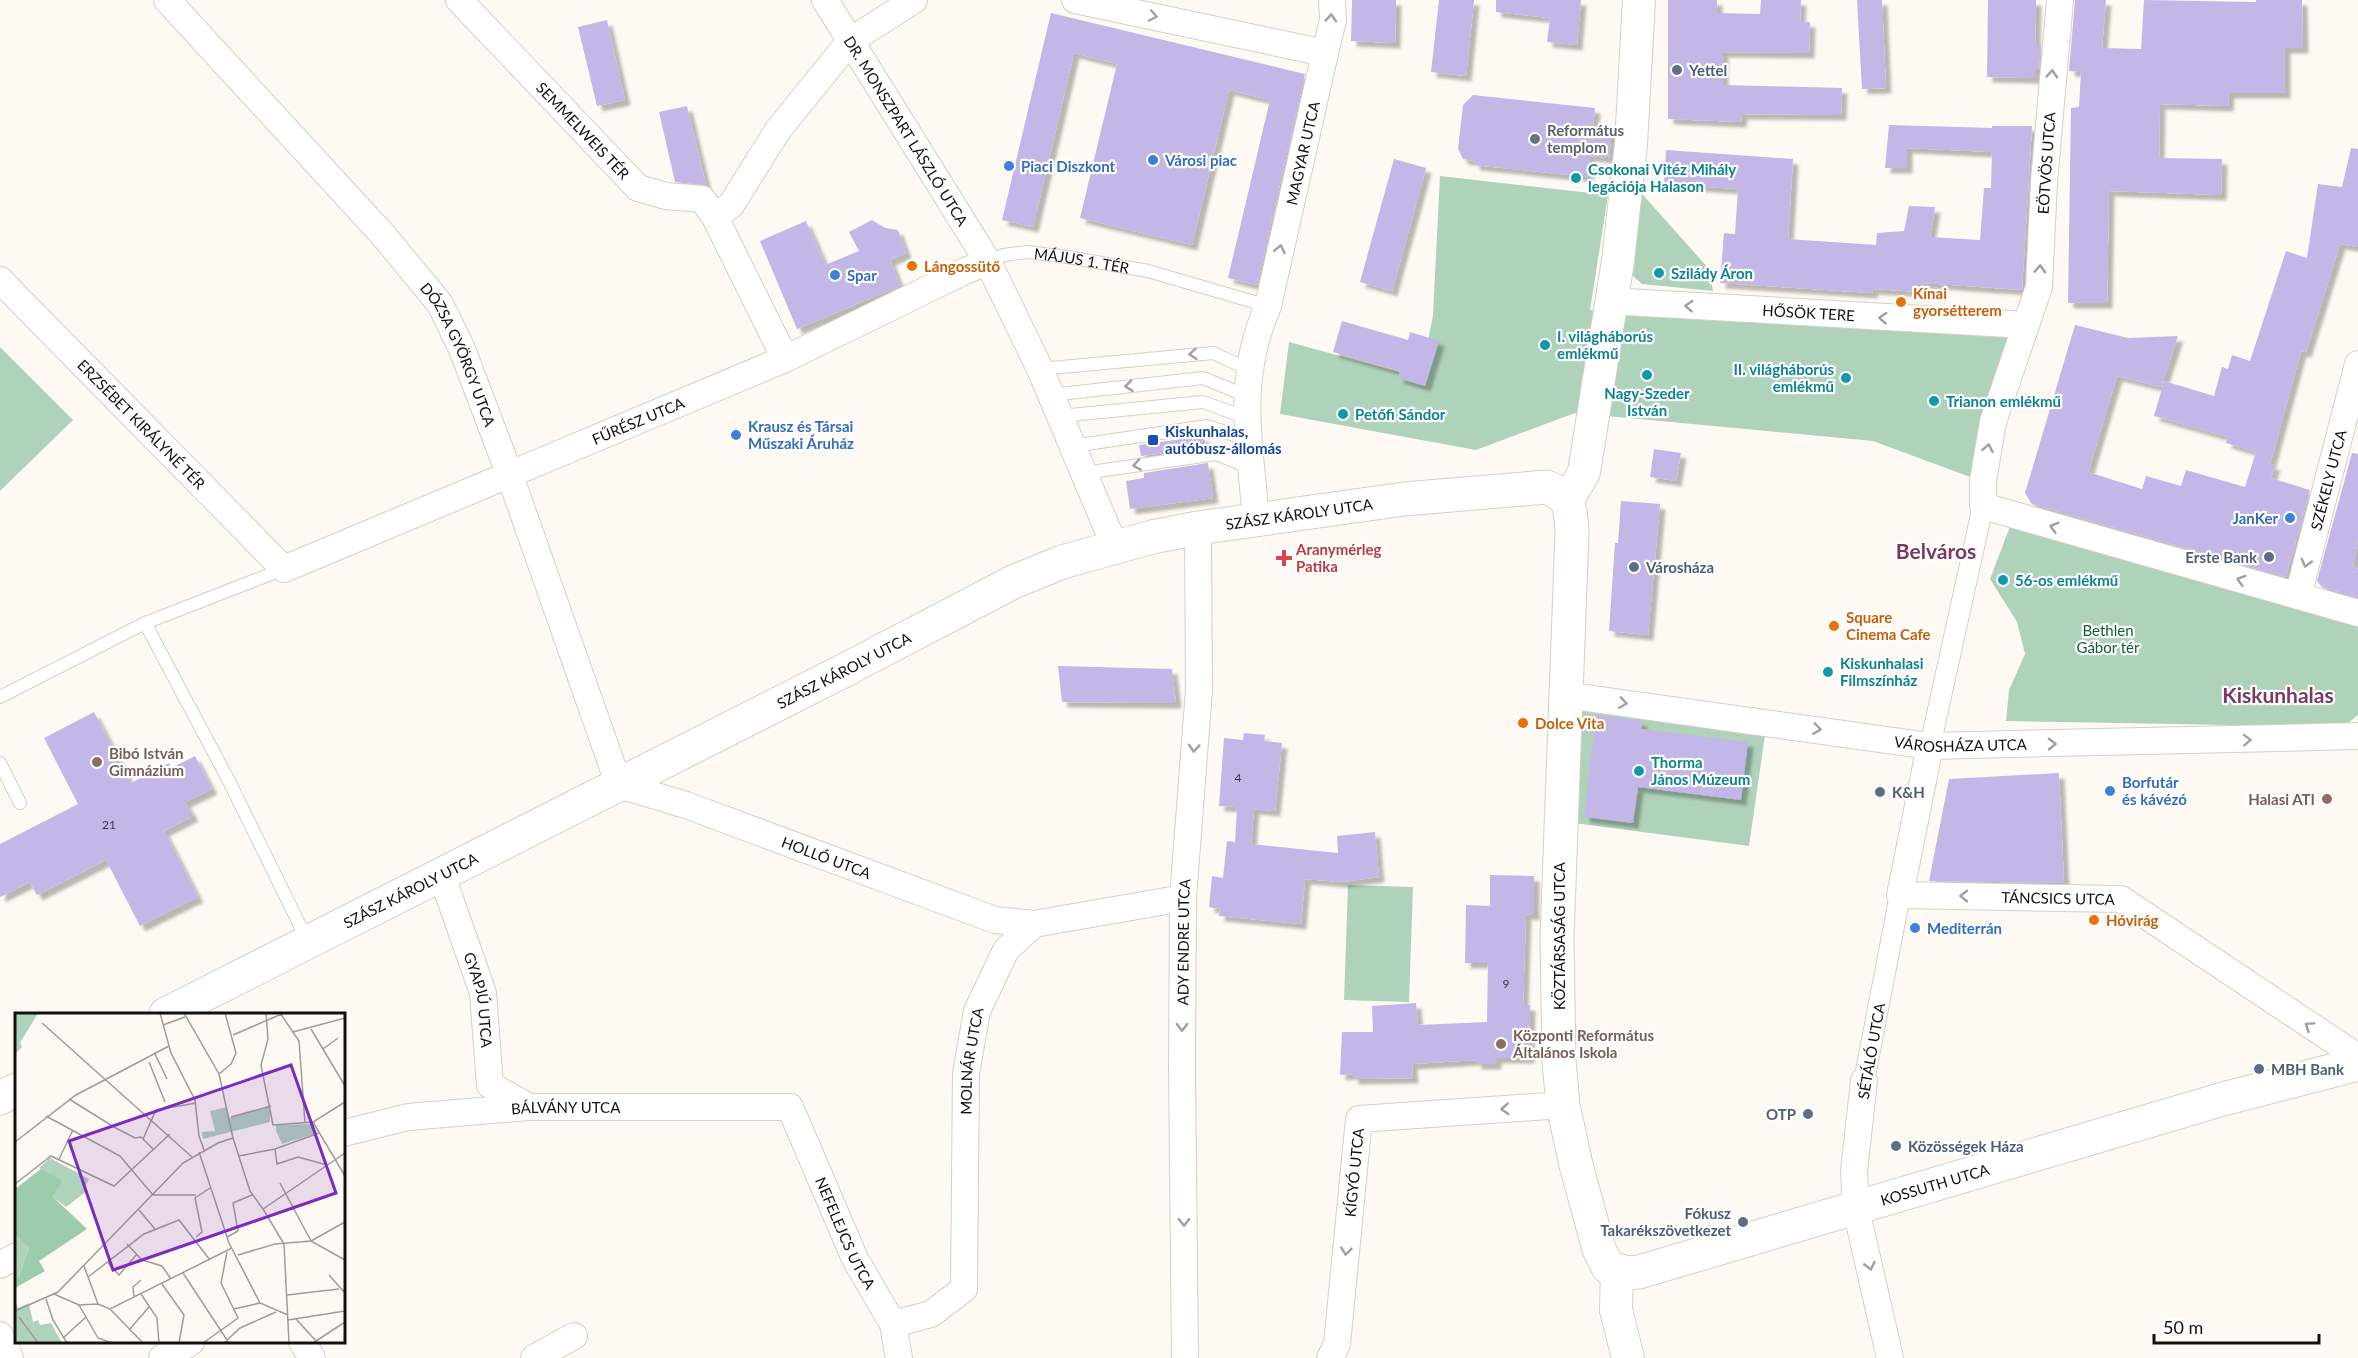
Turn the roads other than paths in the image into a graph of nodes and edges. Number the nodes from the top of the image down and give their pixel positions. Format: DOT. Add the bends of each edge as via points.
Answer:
graph roads {
  1 [pos="167,0"];
  2 [pos="459,0"];
  3 [pos="825,0"];
  4 [pos="914,0"];
  5 [pos="1075,0"];
  6 [pos="1332,0"];
  7 [pos="1639,0"];
  8 [pos="2060,0"];
  9 [pos="850,41"];
  10 [pos="1325,53"];
  11 [pos="715,217"];
  12 [pos="988,262"];
  13 [pos="0,280"];
  14 [pos="1609,301"];
  15 [pos="1268,306"];
  16 [pos="2026,325"];
  17 [pos="784,359"];
  18 [pos="2358,364"];
  19 [pos="1040,369"];
  20 [pos="1248,369"];
  21 [pos="1055,406"];
  22 [pos="1248,418"];
  23 [pos="1073,446"];
  24 [pos="1251,468"];
  25 [pos="509,473"];
  26 [pos="1084,473"];
  27 [pos="1568,500"];
  28 [pos="1983,506"];
  29 [pos="1256,520"];
  30 [pos="1198,528"];
  31 [pos="1115,547"];
  32 [pos="284,569"];
  33 [pos="2298,596"];
  34 [pos="2358,613"];
  35 [pos="145,623"];
  36 [pos="1565,695"];
  37 [pos="0,697"];
  38 [pos="2358,736"];
  39 [pos="1930,746"];
  40 [pos="0,763"];
  41 [pos="619,785"];
  42 [pos="20,803"];
  43 [pos="442,876"];
  44 [pos="1900,895"];
  45 [pos="1183,898"];
  46 [pos="1034,924"];
  47 [pos="308,943"];
  48 [pos="168,1013"];
  49 [pos="2358,1057"];
  50 [pos="2358,1064"];
  51 [pos="1864,1081"];
  52 [pos="15,1090"];
  53 [pos="0,1098"];
  54 [pos="1563,1105"];
  55 [pos="529,1107"];
  56 [pos="790,1107"];
  57 [pos="345,1133"];
  58 [pos="1856,1209"];
  59 [pos="15,1257"];
  60 [pos="0,1265"];
  61 [pos="1617,1271"];
  62 [pos="893,1324"];
  63 [pos="0,1335"];
  64 [pos="574,1336"];
  65 [pos="188,1343"];
  66 [pos="303,1343"];
  67 [pos="10,1358"];
  68 [pos="162,1358"];
  69 [pos="312,1358"];
  70 [pos="534,1358"];
  71 [pos="899,1358"];
  72 [pos="1185,1358"];
  73 [pos="1330,1358"];
  74 [pos="1628,1358"];
  75 [pos="1890,1358"];
  1 -- 25 [label="street, DÓZSA GYÖRGY UTCA" via="384,236 440,304 462,349"];
  2 -- 11 [label="street, SEMMELWEIS TÉR" via="638,188 666,196 702,199"];
  3 -- 9 [label="street, DR. MONSZPART LÁSZLÓ UTCA"];
  4 -- 9 [label="street"];
  5 -- 10 [label="street, one-way"];
  10 -- 6 [label="street, MAGYAR UTCA, one-way" via="1333,20"];
  7 -- 14 [label="street" via="1631,144 1618,261"];
  16 -- 8 [label="street, EÖTVÖS UTCA, one-way" via="2039,287"];
  9 -- 11 [label="street" via="778,130 731,205"];
  9 -- 12 [label="street, DR. MONSZPART LÁSZLÓ UTCA"];
  15 -- 10 [label="street, MAGYAR UTCA, one-way"];
  11 -- 17 [label="street, SEMMELWEIS TÉR"];
  12 -- 15 [label="lane, MÁJUS 1. TÉR" via="1027,252 1068,257 1148,272"];
  12 -- 17 [label="street, FŰRÉSZ UTCA"];
  12 -- 19 [label="street"];
  13 -- 32 [label="street, ERZSÉBET KIRÁLYNÉ TÉR"];
  16 -- 14 [label="street, HŐSÖK TERE, one-way"];
  14 -- 27 [label="street" via="1584,472"];
  15 -- 20 [label="street" via="1255,336"];
  28 -- 16 [label="street, one-way" via="1993,422"];
  17 -- 25 [label="street, FŰRÉSZ UTCA"];
  18 -- 33 [label="street, SZÉKELY UTCA, one-way"];
  20 -- 19 [label="lane, one-way" via="1213,352"];
  19 -- 21 [label="street"];
  20 -- 22 [label="street"];
  21 -- 22 [label="lane" via="1203,402"];
  22 -- 21 [label="lane, one-way" via="1203,378"];
  21 -- 23 [label="street"];
  22 -- 23 [label="lane"];
  22 -- 24 [label="street"];
  23 -- 26 [label="street"];
  24 -- 26 [label="lane, one-way" via="1216,454"];
  24 -- 29 [label="street"];
  25 -- 32 [label="street, FŰRÉSZ UTCA"];
  25 -- 41 [label="street, DÓZSA GYÖRGY UTCA"];
  26 -- 31 [label="street"];
  27 -- 29 [label="main road, SZÁSZ KÁROLY UTCA" via="1546,487 1526,488 1404,499"];
  27 -- 36 [label="main road, KÖZTÁRSASÁG UTCA" via="1572,533"];
  33 -- 28 [label="street, one-way"];
  28 -- 39 [label="street"];
  29 -- 30 [label="main road, SZÁSZ KÁROLY UTCA"];
  30 -- 31 [label="main road, SZÁSZ KÁROLY UTCA"];
  30 -- 45 [label="street, ADY ENDRE UTCA, one-way" via="1198,690"];
  31 -- 41 [label="main road, SZÁSZ KÁROLY UTCA" via="1062,562 1013,582"];
  32 -- 35 [label="lane"];
  33 -- 34 [label="street"];
  35 -- 37 [label="lane"];
  35 -- 47 [label="lane" via="229,781"];
  36 -- 39 [label="street, VÁROSHÁZA UTCA, one-way"];
  36 -- 54 [label="main road, KÖZTÁRSASÁG UTCA" via="1557,937"];
  39 -- 38 [label="street, VÁROSHÁZA UTCA, one-way"];
  39 -- 44 [label="street"];
  40 -- 42 [label="lane"];
  41 -- 43 [label="main road, SZÁSZ KÁROLY UTCA"];
  41 -- 46 [label="street, HOLLÓ UTCA" via="686,805 995,920"];
  43 -- 47 [label="main road, SZÁSZ KÁROLY UTCA"];
  43 -- 55 [label="street, GYAPJÚ UTCA" via="483,993 490,1085"];
  49 -- 44 [label="street, TÁNCSICS UTCA, one-way" via="2121,898"];
  44 -- 51 [label="street, SÉTÁLÓ UTCA"];
  45 -- 46 [label="street"];
  45 -- 72 [label="street, ADY ENDRE UTCA, one-way"];
  46 -- 62 [label="street, MOLNÁR UTCA" via="1006,950 977,1011 966,1073 964,1289 931,1314"];
  47 -- 48 [label="main road, SZÁSZ KÁROLY UTCA"];
  50 -- 58 [label="main road, KOSSUTH UTCA" via="2223,1099"];
  51 -- 58 [label="street, SÉTÁLÓ UTCA" via="1854,1171"];
  52 -- 53 [label="main road"];
  54 -- 61 [label="main road, KÖZTÁRSASÁG UTCA" via="1599,1249 1608,1267"];
  54 -- 73 [label="street, KÍGYÓ UTCA, one-way" via="1359,1119 1337,1344"];
  55 -- 56 [label="street, BÁLVÁNY UTCA"];
  55 -- 57 [label="street, BÁLVÁNY UTCA" via="408,1117"];
  56 -- 62 [label="street, NEFELEJCS UTCA" via="855,1259"];
  58 -- 61 [label="main road, KOSSUTH UTCA" via="1639,1272"];
  58 -- 75 [label="street, SÉTÁLÓ UTCA, one-way"];
  59 -- 60 [label="street"];
  61 -- 74 [label="street" via="1616,1310"];
  62 -- 71 [label="street, NEFELEJCS UTCA"];
  63 -- 67 [label="street"];
  64 -- 70 [label="street"];
  65 -- 68 [label="street"];
  66 -- 69 [label="street"];
}
